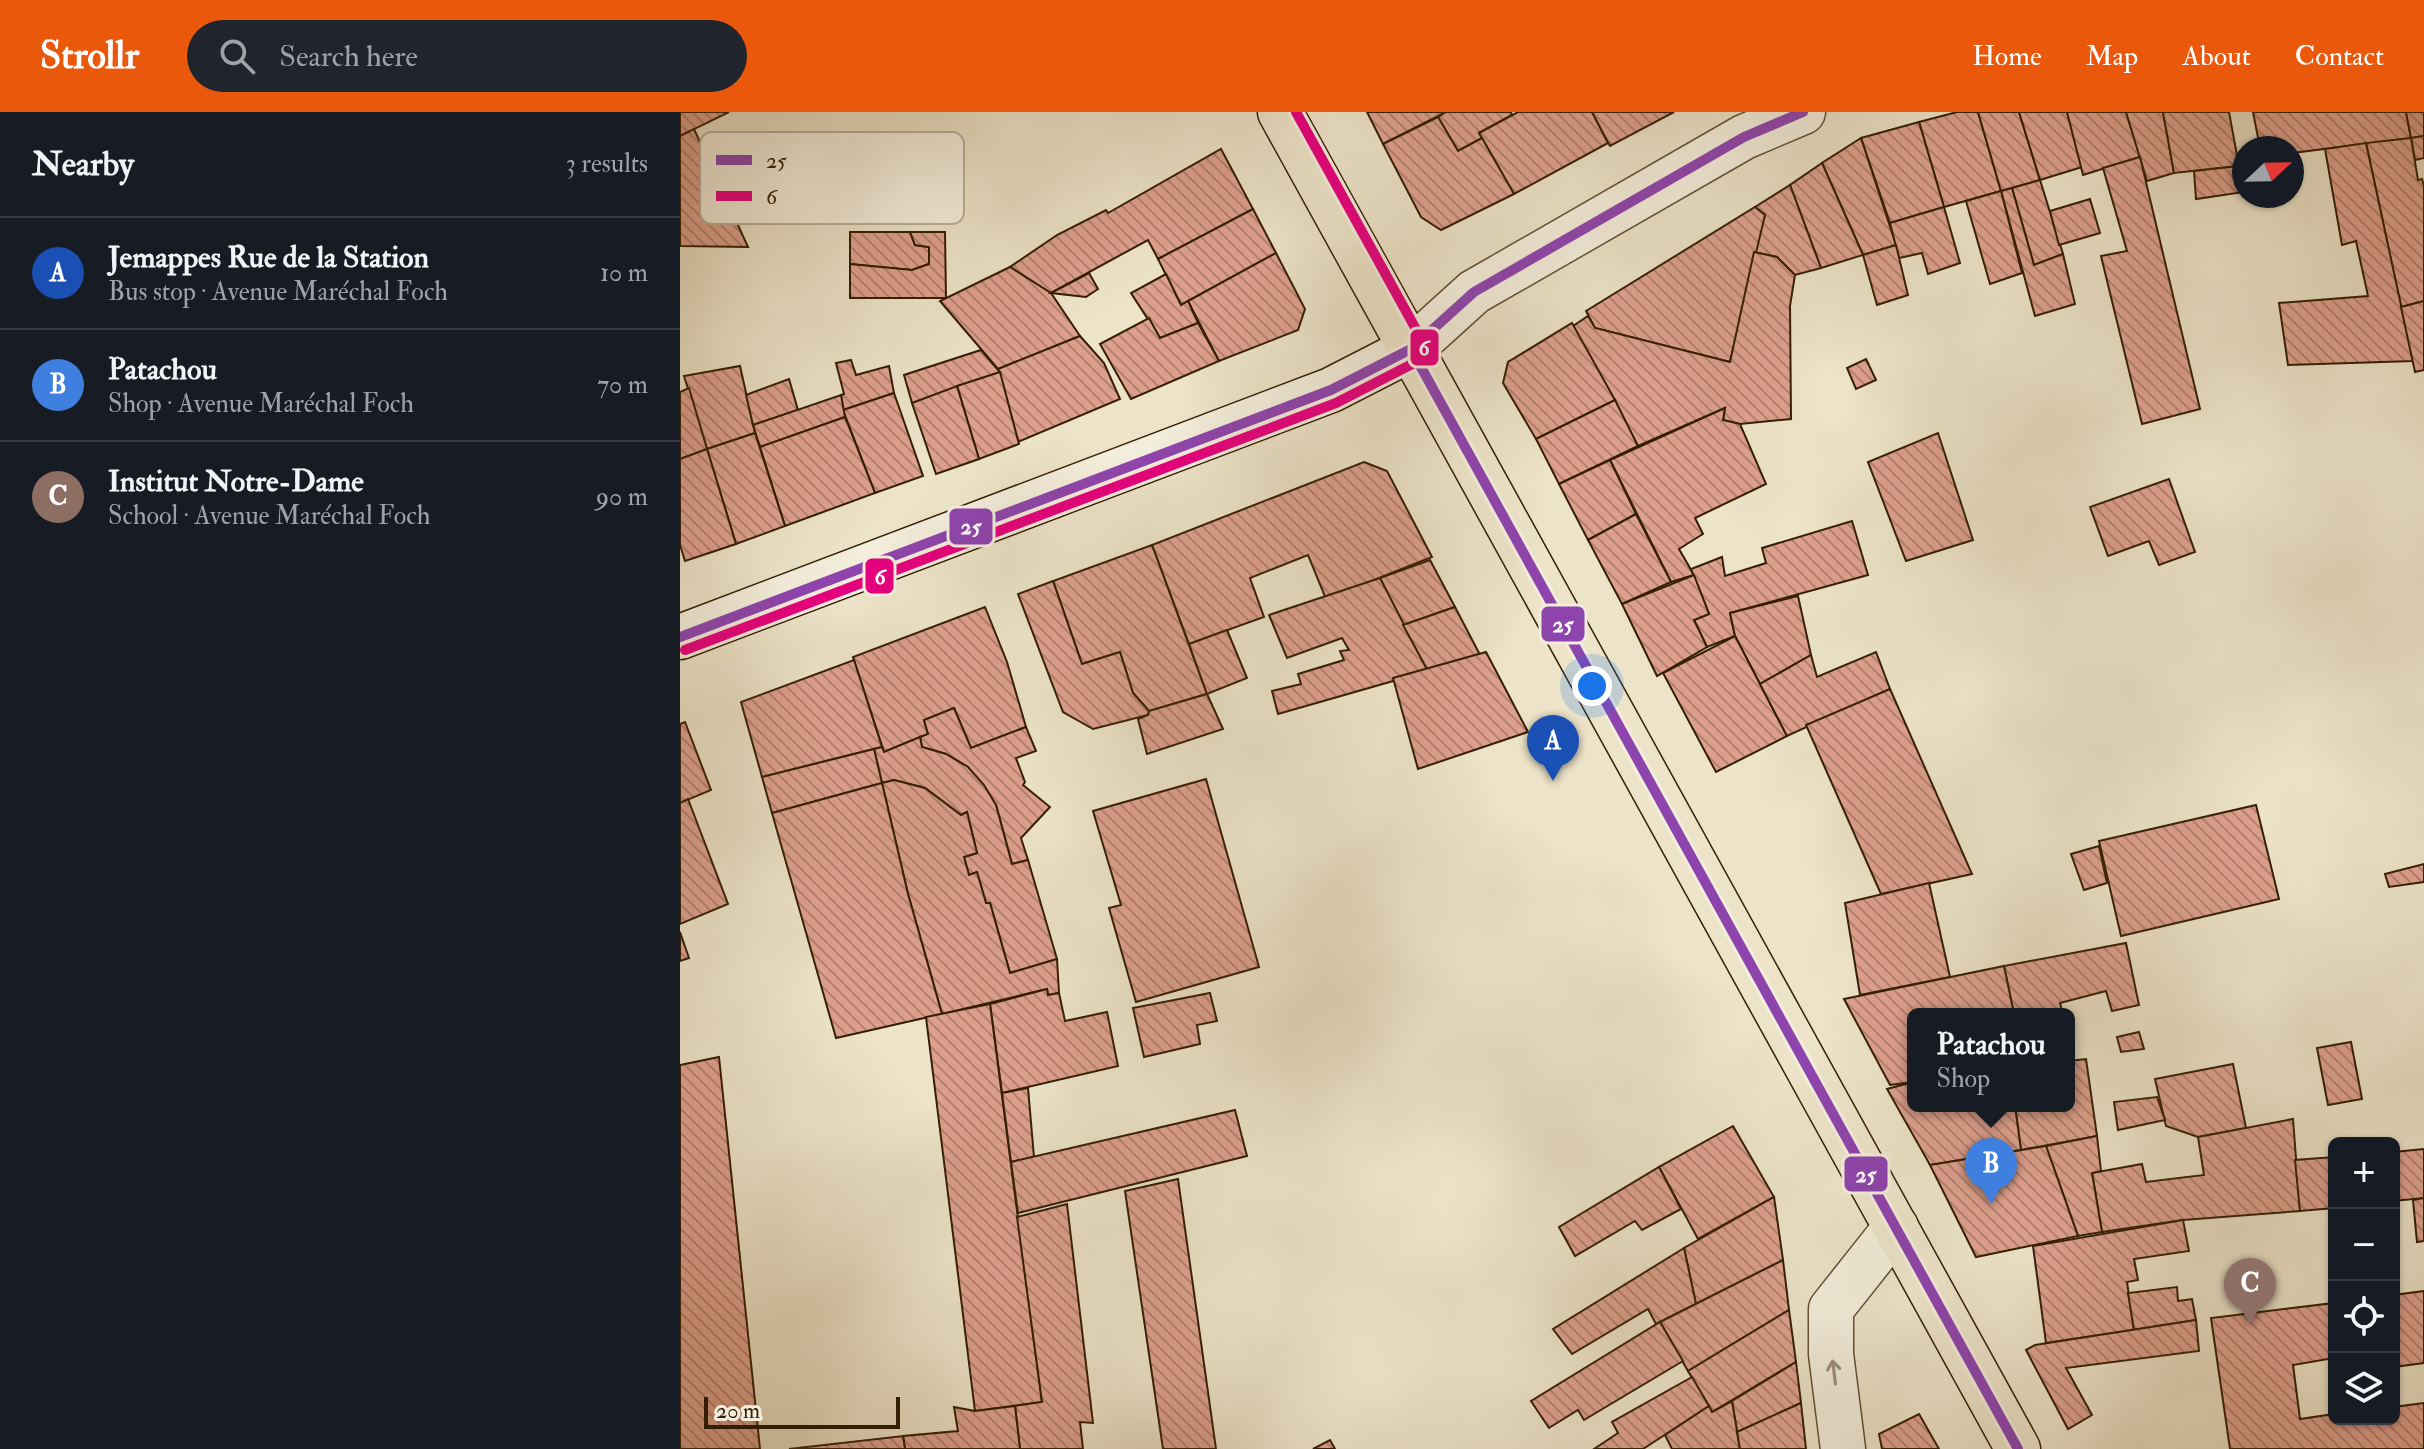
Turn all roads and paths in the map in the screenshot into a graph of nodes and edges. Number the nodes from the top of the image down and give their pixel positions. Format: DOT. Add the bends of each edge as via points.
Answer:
graph roads {
  1 [pos="1280,112"];
  2 [pos="1803,112"];
  3 [pos="1411,349"];
  4 [pos="680,637"];
  5 [pos="1896,1227"];
  6 [pos="1843,1449"];
  7 [pos="2018,1449"];
  1 -- 3 [label="main road"];
  2 -- 3 [label="street" via="1744,137 1474,292"];
  3 -- 4 [label="street" via="1331,390"];
  3 -- 5 [label="main road"];
  6 -- 5 [label="street, one-way" via="1831,1309"];
  5 -- 7 [label="main road"];
}
